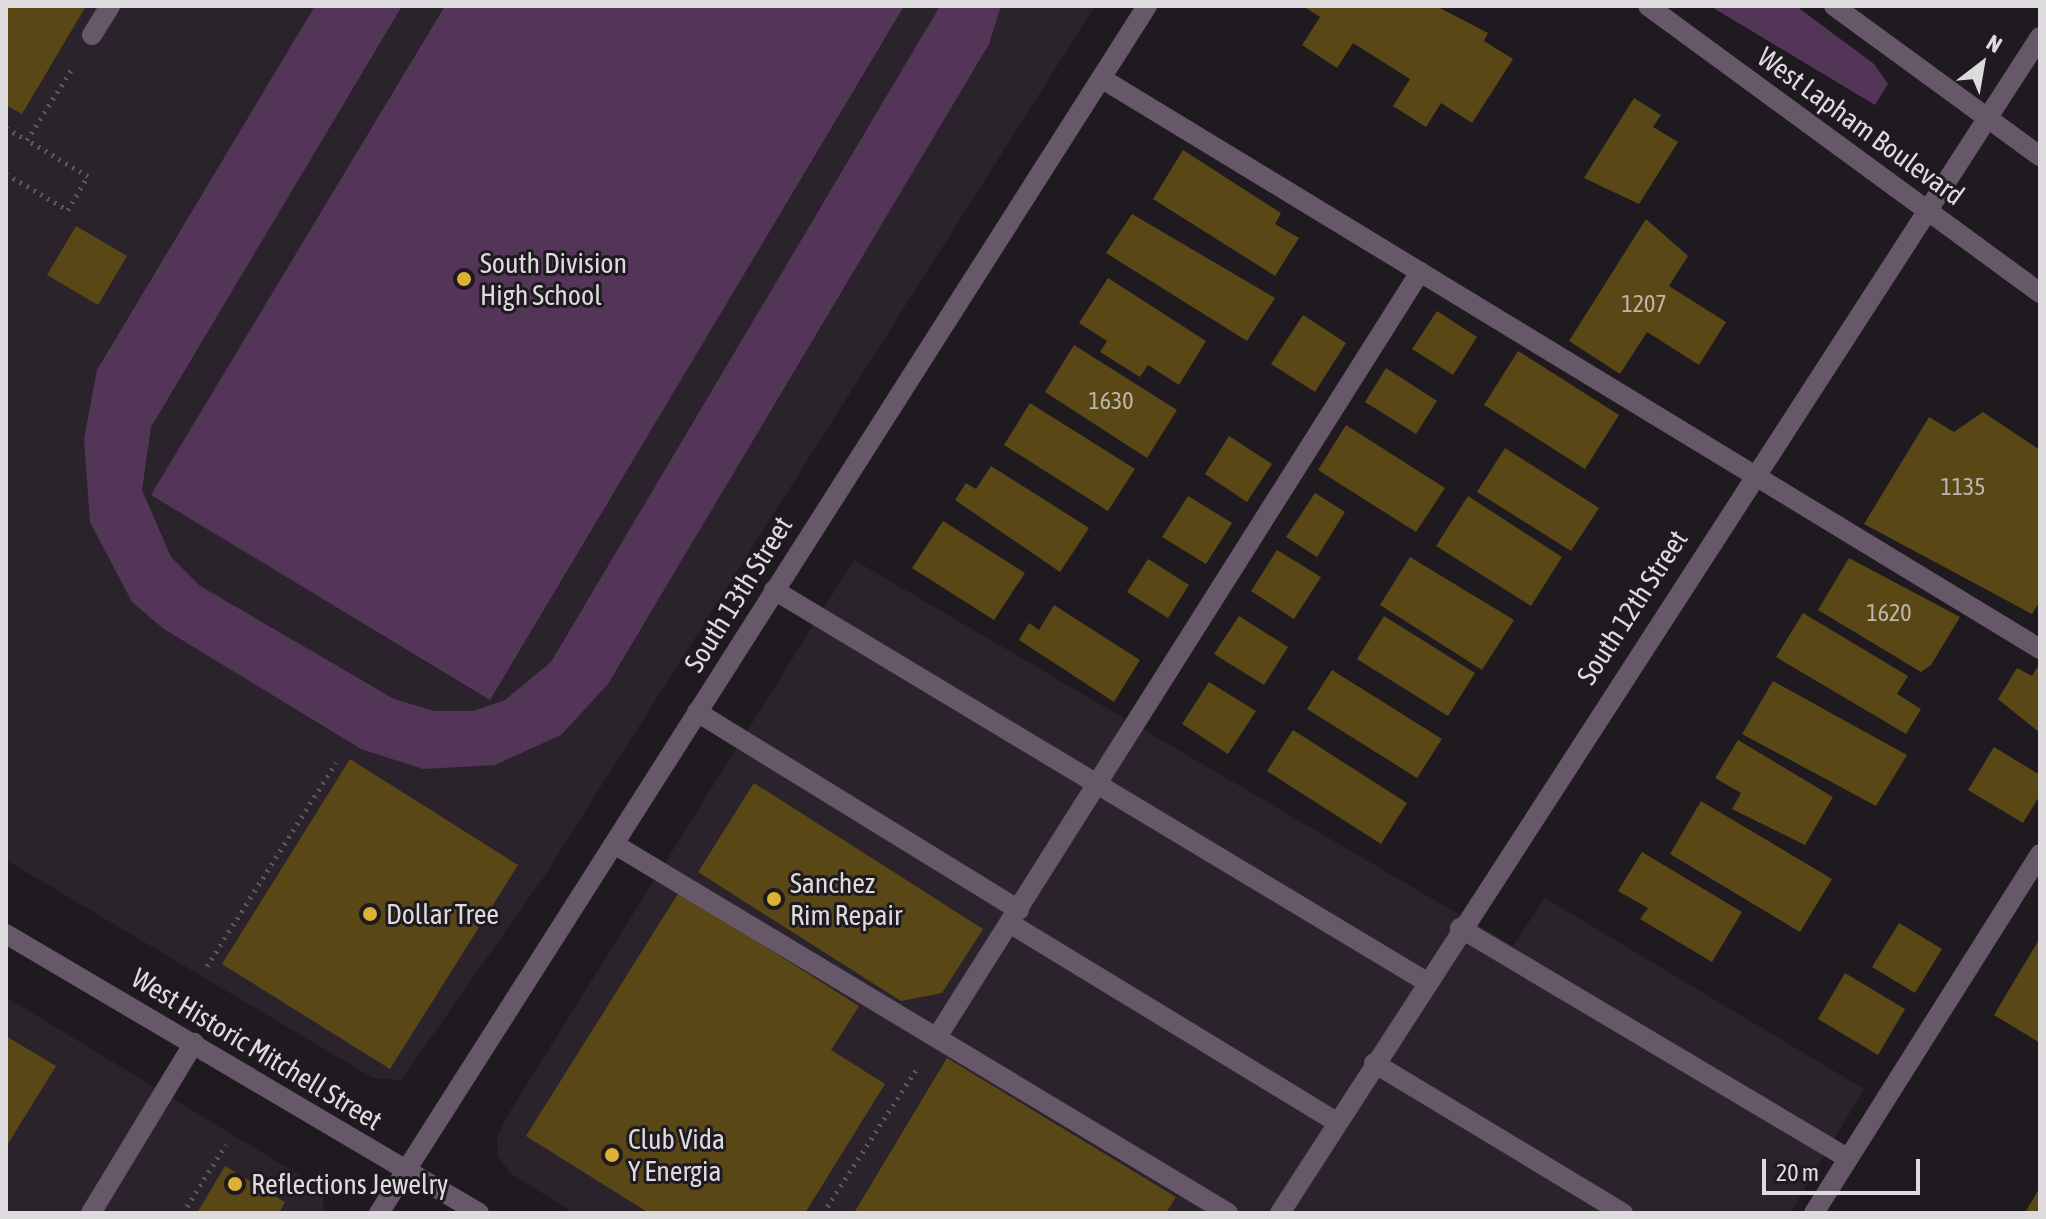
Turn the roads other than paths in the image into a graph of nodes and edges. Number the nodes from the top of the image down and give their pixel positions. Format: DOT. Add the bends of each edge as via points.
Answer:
graph roads {
  1 [pos="110,6"];
  2 [pos="1147,6"];
  3 [pos="1648,6"];
  4 [pos="1834,6"];
  5 [pos="92,35"];
  6 [pos="2040,37"];
  7 [pos="1101,78"];
  8 [pos="1988,118"];
  9 [pos="2040,156"];
  10 [pos="1929,206"];
  11 [pos="1420,272"];
  12 [pos="2040,293"];
  13 [pos="1750,476"];
  14 [pos="774,590"];
  15 [pos="2040,649"];
  16 [pos="697,712"];
  17 [pos="1101,785"];
  18 [pos="614,844"];
  19 [pos="2040,854"];
  20 [pos="1015,917"];
  21 [pos="1460,928"];
  22 [pos="6,934"];
  23 [pos="1425,981"];
  24 [pos="937,1037"];
  25 [pos="194,1043"];
  26 [pos="1374,1063"];
  27 [pos="1337,1122"];
  28 [pos="1848,1158"];
  29 [pos="406,1170"];
  30 [pos="91,1213"];
  31 [pos="379,1213"];
  32 [pos="479,1213"];
  33 [pos="1228,1213"];
  34 [pos="1280,1213"];
  35 [pos="1623,1213"];
  36 [pos="1814,1213"];
  1 -- 5 [label="street"];
  2 -- 7 [label="street, South 13th Street"];
  3 -- 10 [label="street, West Lapham Boulevard"];
  4 -- 8 [label="street"];
  6 -- 8 [label="street, South 12th Street"];
  7 -- 11 [label="street"];
  7 -- 14 [label="street, South 13th Street"];
  8 -- 9 [label="street"];
  8 -- 10 [label="street, South 12th Street"];
  10 -- 12 [label="street, West Lapham Boulevard"];
  10 -- 13 [label="street, South 12th Street"];
  11 -- 13 [label="street"];
  11 -- 17 [label="street"];
  13 -- 15 [label="street"];
  13 -- 21 [label="street, South 12th Street"];
  14 -- 16 [label="street, South 13th Street"];
  14 -- 17 [label="street"];
  16 -- 18 [label="street, South 13th Street"];
  16 -- 20 [label="street"];
  17 -- 20 [label="street"];
  17 -- 23 [label="street"];
  18 -- 24 [label="street"];
  18 -- 29 [label="street, South 13th Street"];
  19 -- 28 [label="street"];
  20 -- 24 [label="street"];
  20 -- 27 [label="street"];
  21 -- 23 [label="street, South 12th Street"];
  21 -- 28 [label="street"];
  22 -- 25 [label="street, West Historic Mitchell Street"];
  23 -- 26 [label="street, South 12th Street"];
  24 -- 33 [label="street"];
  25 -- 29 [label="street, West Historic Mitchell Street"];
  25 -- 30 [label="street"];
  26 -- 27 [label="street, South 12th Street"];
  26 -- 35 [label="street"];
  27 -- 34 [label="street, South 12th Street"];
  28 -- 36 [label="street"];
  29 -- 31 [label="street, South 13th Street"];
  29 -- 32 [label="street, West Historic Mitchell Street"];
}
